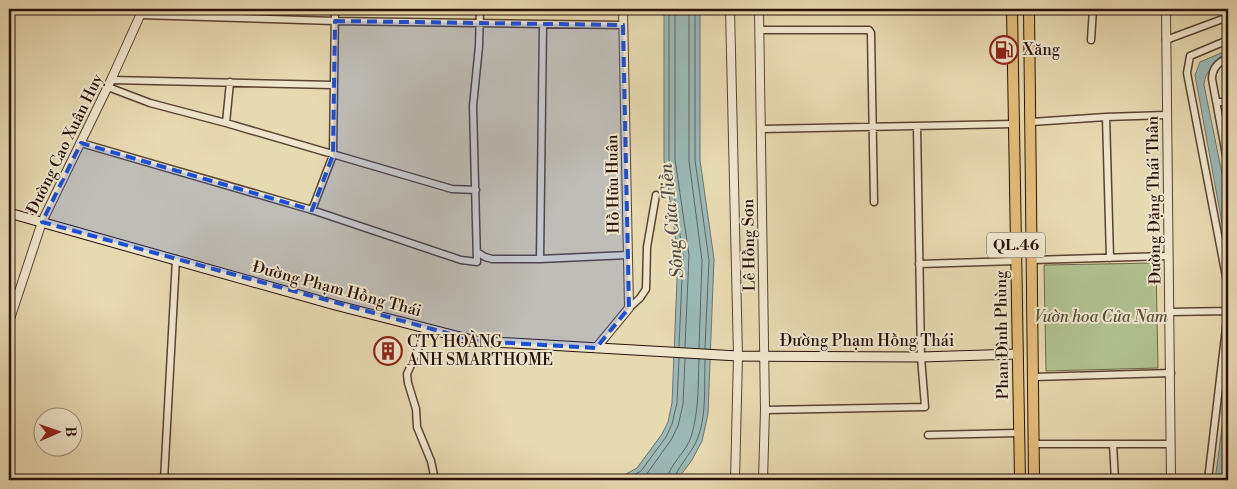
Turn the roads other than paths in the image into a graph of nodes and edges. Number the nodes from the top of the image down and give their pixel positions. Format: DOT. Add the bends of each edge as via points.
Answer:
graph roads {
  1 [pos="335,9"];
  2 [pos="480,9"];
  3 [pos="623,9"];
  4 [pos="730,9"];
  5 [pos="759,9"];
  6 [pos="1012,9"];
  7 [pos="1029,9"];
  8 [pos="1093,9"];
  9 [pos="1166,9"];
  10 [pos="142,12"];
  11 [pos="1228,16"];
  12 [pos="335,21"];
  13 [pos="479,23"];
  14 [pos="543,24"];
  15 [pos="623,25"];
  16 [pos="760,30"];
  17 [pos="1091,40"];
  18 [pos="1166,40"];
  19 [pos="1228,40"];
  20 [pos="1228,58"];
  21 [pos="230,82"];
  22 [pos="109,84"];
  23 [pos="333,85"];
  24 [pos="1217,102"];
  25 [pos="1228,106"];
  26 [pos="1166,115"];
  27 [pos="1106,116"];
  28 [pos="1031,122"];
  29 [pos="226,123"];
  30 [pos="1014,124"];
  31 [pos="917,126"];
  32 [pos="872,127"];
  33 [pos="761,129"];
  34 [pos="80,143"];
  35 [pos="332,155"];
  36 [pos="1228,166"];
  37 [pos="476,190"];
  38 [pos="656,195"];
  39 [pos="874,202"];
  40 [pos="312,210"];
  41 [pos="9,212"];
  42 [pos="42,222"];
  43 [pos="477,252"];
  44 [pos="628,255"];
  45 [pos="1167,256"];
  46 [pos="1110,258"];
  47 [pos="176,259"];
  48 [pos="540,259"];
  49 [pos="1032,260"];
  50 [pos="1016,261"];
  51 [pos="919,264"];
  52 [pos="628,308"];
  53 [pos="1228,311"];
  54 [pos="1170,312"];
  55 [pos="9,322"];
  56 [pos="427,330"];
  57 [pos="596,348"];
  58 [pos="1017,354"];
  59 [pos="738,356"];
  60 [pos="764,356"];
  61 [pos="921,357"];
  62 [pos="1171,373"];
  63 [pos="1033,377"];
  64 [pos="765,410"];
  65 [pos="1018,433"];
  66 [pos="928,435"];
  67 [pos="1034,444"];
  68 [pos="1113,444"];
  69 [pos="1170,444"];
  70 [pos="1228,475"];
  71 [pos="164,480"];
  72 [pos="435,480"];
  73 [pos="735,480"];
  74 [pos="763,480"];
  75 [pos="1020,480"];
  76 [pos="1034,480"];
  77 [pos="1114,480"];
  78 [pos="1171,480"];
  79 [pos="1208,480"];
  80 [pos="1228,480"];
  1 -- 12 [label="street"];
  2 -- 13 [label="street"];
  3 -- 15 [label="street, Hồ Hữu Huân"];
  4 -- 59 [label="street"];
  5 -- 16 [label="street, Lê Hồng Sơn"];
  6 -- 30 [label="highway, Phan Đình Phùng / QL.46"];
  7 -- 28 [label="highway, Phan Đình Phùng / QL.46"];
  8 -- 17 [label="street"];
  9 -- 18 [label="street, Đường Đặng Thái Thân"];
  10 -- 12 [label="street"];
  10 -- 22 [label="street, Đường Cao Xuân Huy"];
  11 -- 18 [label="street"];
  12 -- 13 [label="street"];
  12 -- 23 [label="street"];
  13 -- 14 [label="street"];
  13 -- 37 [label="street" via="473,106"];
  14 -- 15 [label="street"];
  14 -- 48 [label="street"];
  15 -- 44 [label="street, Hồ Hữu Huân"];
  16 -- 32 [label="street" via="869,30"];
  16 -- 33 [label="street, Lê Hồng Sơn"];
  18 -- 26 [label="street, Đường Đặng Thái Thân"];
  19 -- 53 [label="street" via="1190,56 1187,73 1228,287"];
  20 -- 24 [label="street" via="1212,72"];
  21 -- 22 [label="street"];
  21 -- 23 [label="street"];
  21 -- 29 [label="street"];
  22 -- 29 [label="street" via="150,103"];
  22 -- 34 [label="street, Đường Cao Xuân Huy"];
  23 -- 35 [label="street"];
  24 -- 25 [label="street" via="1225,102"];
  24 -- 36 [label="street"];
  26 -- 27 [label="street"];
  26 -- 45 [label="street, Đường Đặng Thái Thân"];
  27 -- 28 [label="street"];
  27 -- 46 [label="street"];
  28 -- 49 [label="highway, Phan Đình Phùng / QL.46"];
  29 -- 35 [label="street"];
  30 -- 31 [label="street"];
  30 -- 50 [label="highway, Phan Đình Phùng / QL.46"];
  31 -- 32 [label="street"];
  31 -- 51 [label="street"];
  32 -- 33 [label="street"];
  32 -- 39 [label="street"];
  33 -- 60 [label="street, Lê Hồng Sơn"];
  34 -- 40 [label="street"];
  34 -- 42 [label="street, Đường Cao Xuân Huy"];
  35 -- 37 [label="street" via="452,189"];
  35 -- 40 [label="street"];
  37 -- 43 [label="street"];
  38 -- 52 [label="street" via="647,248 646,289"];
  40 -- 43 [label="street" via="461,260 477,262"];
  41 -- 42 [label="main road, Đường Phạm Hồng Thái"];
  42 -- 47 [label="main road, Đường Phạm Hồng Thái"];
  42 -- 55 [label="street, Đường Cao Xuân Huy"];
  43 -- 48 [label="street" via="492,259"];
  44 -- 48 [label="street"];
  44 -- 52 [label="street, Hồ Hữu Huân"];
  45 -- 46 [label="street"];
  45 -- 54 [label="street, Đường Đặng Thái Thân"];
  46 -- 49 [label="street"];
  47 -- 56 [label="main road, Đường Phạm Hồng Thái"];
  47 -- 71 [label="street"];
  49 -- 63 [label="highway, Phan Đình Phùng / QL.46"];
  50 -- 51 [label="street"];
  50 -- 58 [label="highway, Phan Đình Phùng / QL.46"];
  51 -- 61 [label="street"];
  52 -- 57 [label="street"];
  53 -- 54 [label="street"];
  53 -- 79 [label="street"];
  54 -- 62 [label="street, Đường Đặng Thái Thân"];
  56 -- 57 [label="main road, Đường Phạm Hồng Thái" via="476,341"];
  56 -- 72 [label="street" via="407,374 418,427"];
  57 -- 59 [label="main road, Đường Phạm Hồng Thái"];
  58 -- 61 [label="main road, Đường Phạm Hồng Thái"];
  58 -- 65 [label="highway, Phan Đình Phùng / QL.46"];
  59 -- 60 [label="main road, Đường Phạm Hồng Thái"];
  59 -- 73 [label="street"];
  60 -- 61 [label="main road, Đường Phạm Hồng Thái"];
  60 -- 64 [label="street, Lê Hồng Sơn"];
  61 -- 64 [label="street" via="924,407"];
  62 -- 63 [label="street"];
  62 -- 69 [label="street, Đường Đặng Thái Thân"];
  63 -- 67 [label="highway, Phan Đình Phùng / QL.46"];
  64 -- 74 [label="street, Lê Hồng Sơn"];
  65 -- 66 [label="street"];
  65 -- 75 [label="highway, Phan Đình Phùng / QL.46"];
  67 -- 68 [label="street"];
  67 -- 76 [label="highway, Phan Đình Phùng / QL.46"];
  68 -- 69 [label="street"];
  68 -- 77 [label="street"];
  69 -- 78 [label="street, Đường Đặng Thái Thân"];
  70 -- 80 [label="street"];
}
